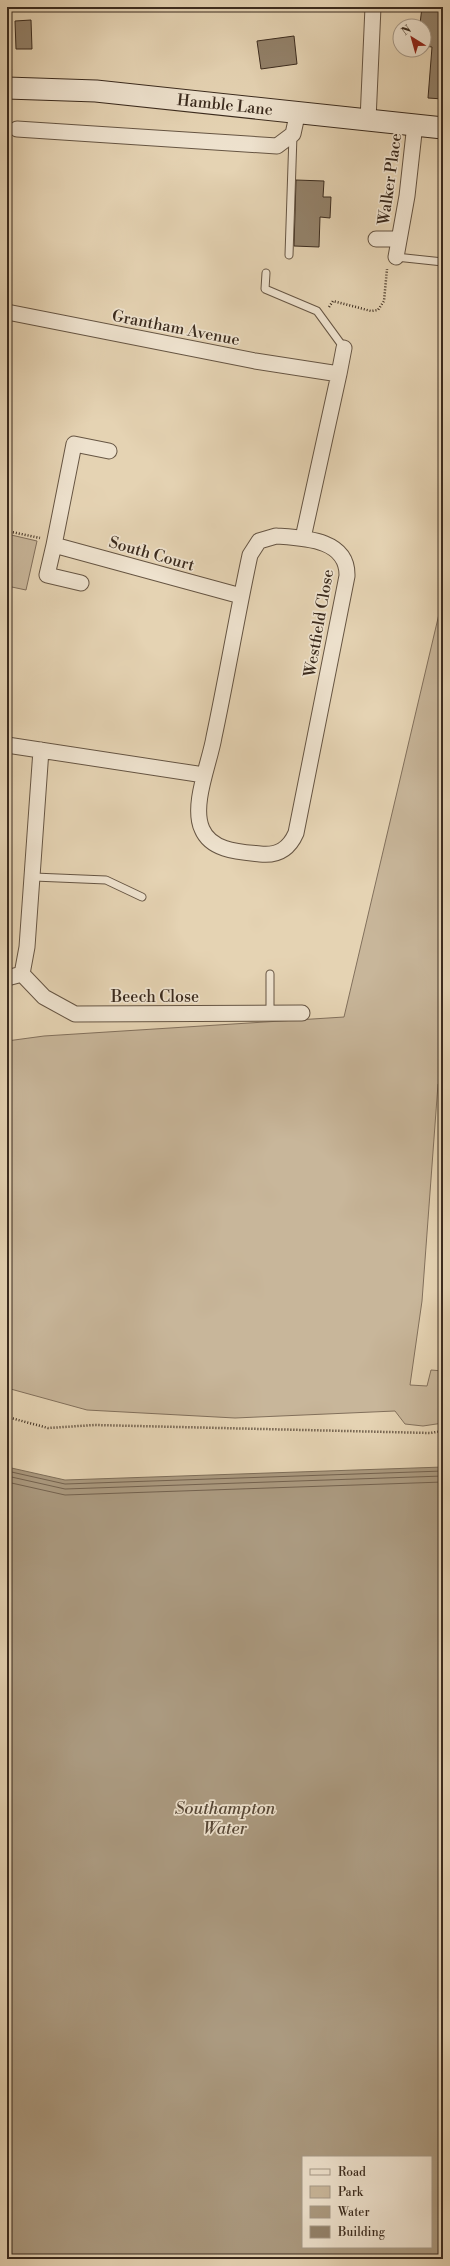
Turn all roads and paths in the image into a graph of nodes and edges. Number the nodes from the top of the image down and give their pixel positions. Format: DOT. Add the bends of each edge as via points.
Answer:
graph roads {
  1 [pos="373,7"];
  2 [pos="7,43"];
  3 [pos="10,88"];
  4 [pos="298,112"];
  5 [pos="368,120"];
  6 [pos="415,124"];
  7 [pos="443,128"];
  8 [pos="25,134"];
  9 [pos="294,134"];
  10 [pos="376,239"];
  11 [pos="398,239"];
  12 [pos="289,255"];
  13 [pos="396,257"];
  14 [pos="443,262"];
  15 [pos="266,273"];
  16 [pos="328,309"];
  17 [pos="7,312"];
  18 [pos="344,348"];
  19 [pos="339,374"];
  20 [pos="109,451"];
  21 [pos="7,531"];
  22 [pos="303,538"];
  23 [pos="54,543"];
  24 [pos="81,583"];
  25 [pos="241,596"];
  26 [pos="7,744"];
  27 [pos="41,750"];
  28 [pos="204,775"];
  29 [pos="34,877"];
  30 [pos="142,897"];
  31 [pos="22,974"];
  32 [pos="270,974"];
  33 [pos="7,978"];
  34 [pos="302,1012"];
  35 [pos="270,1013"];
  36 [pos="7,1417"];
  37 [pos="443,1431"];
  1 -- 5 [label="street"];
  2 -- 3 [label="path"];
  3 -- 4 [label="main road, Hamble Lane" via="96,91"];
  4 -- 5 [label="main road, Hamble Lane"];
  4 -- 9 [label="street"];
  5 -- 6 [label="main road, Hamble Lane"];
  6 -- 7 [label="main road, Hamble Lane"];
  6 -- 11 [label="street, Walker Place"];
  8 -- 9 [label="street" via="277,146"];
  9 -- 12 [label="lane"];
  10 -- 11 [label="street, Walker Place"];
  11 -- 13 [label="street, Walker Place"];
  13 -- 14 [label="lane"];
  13 -- 16 [label="path" via="388,265 384,301 378,310 370,312 333,301"];
  15 -- 18 [label="lane" via="265,289 317,311"];
  17 -- 19 [label="street, Grantham Avenue" via="255,361"];
  18 -- 19 [label="street"];
  19 -- 22 [label="street"];
  20 -- 23 [label="street" via="74,444"];
  21 -- 23 [label="path"];
  22 -- 25 [label="street, Westfield Close" via="276,536 264,538 255,545 250,555"];
  22 -- 28 [label="street, Westfield Close" via="336,549 346,564 347,576 296,833 290,844 280,852 264,855 221,847 209,839 201,828 199,818"];
  23 -- 24 [label="street" via="47,575"];
  23 -- 25 [label="street, South Court"];
  25 -- 28 [label="street, Westfield Close" via="214,739"];
  26 -- 27 [label="street"];
  27 -- 28 [label="street"];
  27 -- 29 [label="street"];
  29 -- 30 [label="lane" via="106,880"];
  29 -- 31 [label="street"];
  31 -- 33 [label="street"];
  31 -- 35 [label="street, Beech Close" via="44,997 75,1014"];
  32 -- 35 [label="lane"];
  34 -- 35 [label="street, Beech Close"];
  36 -- 37 [label="path" via="48,1428 95,1425 430,1433"];
}
